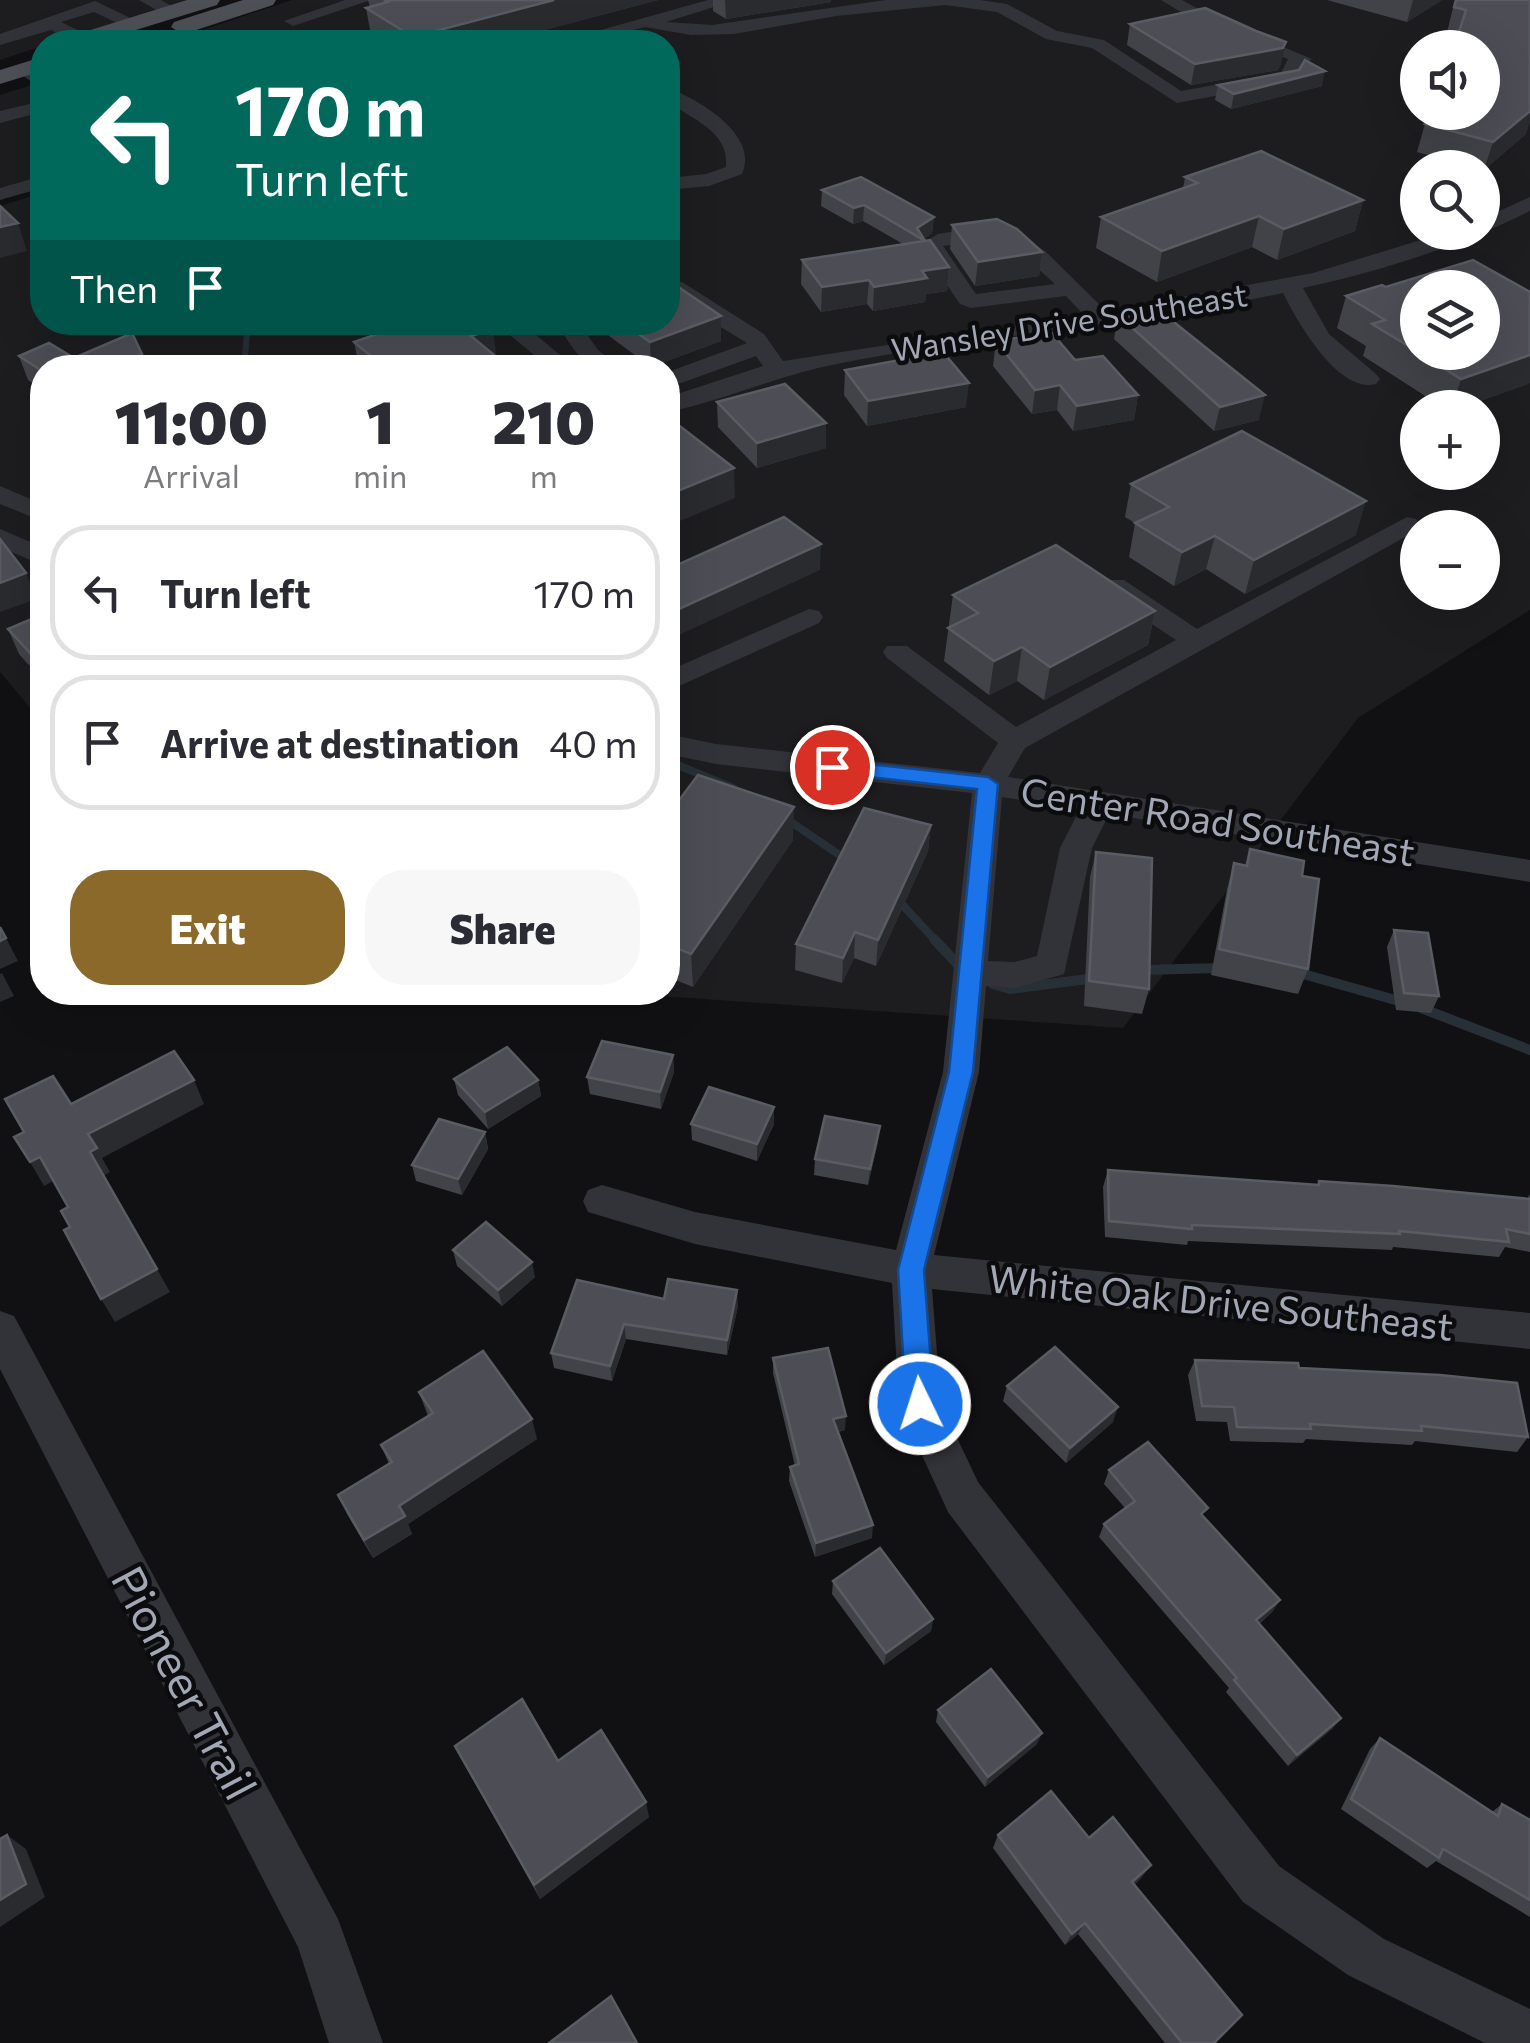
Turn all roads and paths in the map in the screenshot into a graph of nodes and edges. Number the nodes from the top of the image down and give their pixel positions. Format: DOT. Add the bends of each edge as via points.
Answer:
graph roads {
  1 [pos="116,0"];
  2 [pos="147,0"];
  3 [pos="210,0"];
  4 [pos="221,0"];
  5 [pos="245,0"];
  6 [pos="265,0"];
  7 [pos="363,0"];
  8 [pos="728,0"];
  9 [pos="945,0"];
  10 [pos="1169,0"];
  11 [pos="995,2"];
  12 [pos="95,6"];
  13 [pos="173,12"];
  14 [pos="293,21"];
  15 [pos="646,22"];
  16 [pos="195,23"];
  17 [pos="52,24"];
  18 [pos="32,30"];
  19 [pos="64,30"];
  20 [pos="126,30"];
  21 [pos="130,30"];
  22 [pos="140,30"];
  23 [pos="152,30"];
  24 [pos="617,30"];
  25 [pos="670,30"];
  26 [pos="30,31"];
  27 [pos="680,32"];
  28 [pos="0,40"];
  29 [pos="28,66"];
  30 [pos="0,78"];
  31 [pos="0,86"];
  32 [pos="680,102"];
  33 [pos="30,109"];
  34 [pos="0,117"];
  35 [pos="680,183"];
  36 [pos="30,185"];
  37 [pos="0,194"];
  38 [pos="1530,203"];
  39 [pos="1500,218"];
  40 [pos="1500,231"];
  41 [pos="1516,234"];
  42 [pos="1417,250"];
  43 [pos="1291,286"];
  44 [pos="1072,288"];
  45 [pos="680,290"];
  46 [pos="1099,318"];
  47 [pos="521,335"];
  48 [pos="537,335"];
  49 [pos="526,339"];
  50 [pos="761,346"];
  51 [pos="547,355"];
  52 [pos="777,369"];
  53 [pos="680,376"];
  54 [pos="1368,379"];
  55 [pos="680,401"];
  56 [pos="0,494"];
  57 [pos="30,508"];
  58 [pos="1400,529"];
  59 [pos="0,536"];
  60 [pos="30,551"];
  61 [pos="1098,576"];
  62 [pos="809,617"];
  63 [pos="1196,641"];
  64 [pos="897,652"];
  65 [pos="680,676"];
  66 [pos="1014,741"];
  67 [pos="680,746"];
  68 [pos="988,784"];
  69 [pos="1100,801"];
  70 [pos="1530,870"];
  71 [pos="970,972"];
  72 [pos="602,1201"];
  73 [pos="911,1270"];
  74 [pos="0,1329"];
  75 [pos="1530,1331"];
  76 [pos="1530,2036"];
  77 [pos="356,2043"];
  1 -- 12 [label="street"];
  2 -- 13 [label="street"];
  3 -- 13 [label="main road"];
  4 -- 20 [label="main road"];
  5 -- 16 [label="main road"];
  6 -- 16 [label="main road"];
  7 -- 14 [label="street"];
  8 -- 15 [label="street"];
  9 -- 11 [label="street"];
  9 -- 27 [label="street"];
  10 -- 11 [label="street" via="1303,59 1289,77 1176,97 1098,44 1052,35"];
  12 -- 17 [label="street" via="46,21"];
  12 -- 21 [label="street"];
  13 -- 22 [label="main road"];
  15 -- 24 [label="street"];
  15 -- 25 [label="street"];
  16 -- 23 [label="main road"];
  17 -- 18 [label="street"];
  17 -- 19 [label="street"];
  26 -- 28 [label="street"];
  29 -- 30 [label="main road"];
  29 -- 31 [label="main road"];
  32 -- 35 [label="street" via="729,135 738,158 735,170"];
  33 -- 34 [label="street"];
  36 -- 37 [label="street"];
  38 -- 39 [label="street, Wansley Drive Southeast"];
  40 -- 41 [label="street"];
  42 -- 43 [label="street, Wansley Drive Southeast"];
  43 -- 46 [label="street, Wansley Drive Southeast"];
  43 -- 54 [label="street" via="1331,355"];
  44 -- 44 [label="street" via="1002,232 931,245 968,299 979,303"];
  44 -- 46 [label="street"];
  45 -- 50 [label="street"];
  46 -- 52 [label="street, Wansley Drive Southeast"];
  47 -- 49 [label="street"];
  48 -- 49 [label="street"];
  49 -- 51 [label="street"];
  50 -- 52 [label="street"];
  50 -- 53 [label="street"];
  52 -- 55 [label="street, Wansley Drive Southeast"];
  56 -- 57 [label="street"];
  58 -- 63 [label="street"];
  59 -- 60 [label="street"];
  61 -- 63 [label="street"];
  62 -- 65 [label="street"];
  63 -- 66 [label="street"];
  64 -- 66 [label="street"];
  66 -- 68 [label="street"];
  67 -- 68 [label="street, Center Road Southeast"];
  68 -- 69 [label="street, Center Road Southeast"];
  68 -- 71 [label="street"];
  69 -- 70 [label="street, Center Road Southeast"];
  69 -- 71 [label="street" via="1076,848 1052,965 1015,975"];
  71 -- 73 [label="street" via="961,1072"];
  72 -- 73 [label="street, White Oak Drive Southeast" via="695,1228"];
  73 -- 75 [label="street, White Oak Drive Southeast"];
  73 -- 76 [label="street" via="920,1404 963,1497 1262,1884 1366,1957"];
  74 -- 77 [label="street, Pioneer Trail" via="320,1937"];
}
